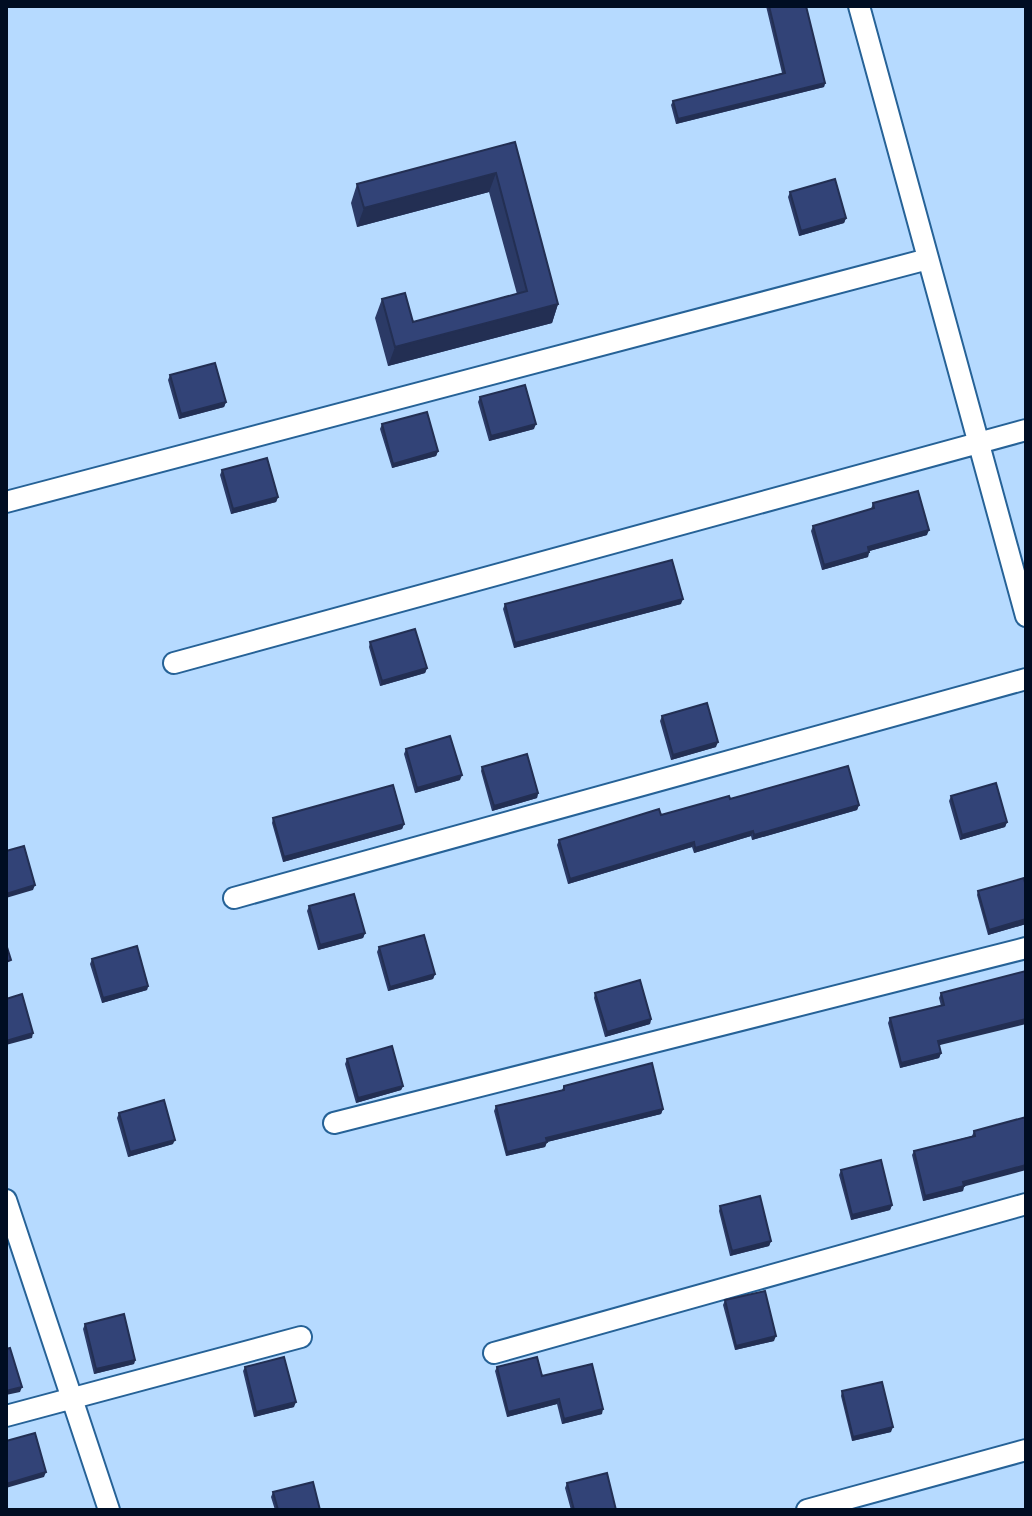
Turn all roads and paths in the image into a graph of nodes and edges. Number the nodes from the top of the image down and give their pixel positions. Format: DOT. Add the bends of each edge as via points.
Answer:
graph roads {
  1 [pos="859,6"];
  2 [pos="928,259"];
  3 [pos="1026,430"];
  4 [pos="978,442"];
  5 [pos="6,502"];
  6 [pos="1026,616"];
  7 [pos="174,663"];
  8 [pos="1026,679"];
  9 [pos="234,898"];
  10 [pos="1026,948"];
  11 [pos="334,1123"];
  12 [pos="6,1200"];
  13 [pos="1026,1204"];
  14 [pos="301,1337"];
  15 [pos="494,1353"];
  16 [pos="72,1398"];
  17 [pos="6,1416"];
  18 [pos="1026,1450"];
  19 [pos="109,1510"];
  20 [pos="807,1510"];
  1 -- 2 [label="street"];
  2 -- 4 [label="street"];
  2 -- 5 [label="street"];
  3 -- 4 [label="street"];
  4 -- 6 [label="street"];
  4 -- 7 [label="street"];
  8 -- 9 [label="street"];
  10 -- 11 [label="street"];
  12 -- 16 [label="street"];
  13 -- 15 [label="street"];
  14 -- 16 [label="street"];
  16 -- 17 [label="street"];
  16 -- 19 [label="street"];
  18 -- 20 [label="street"];
}
